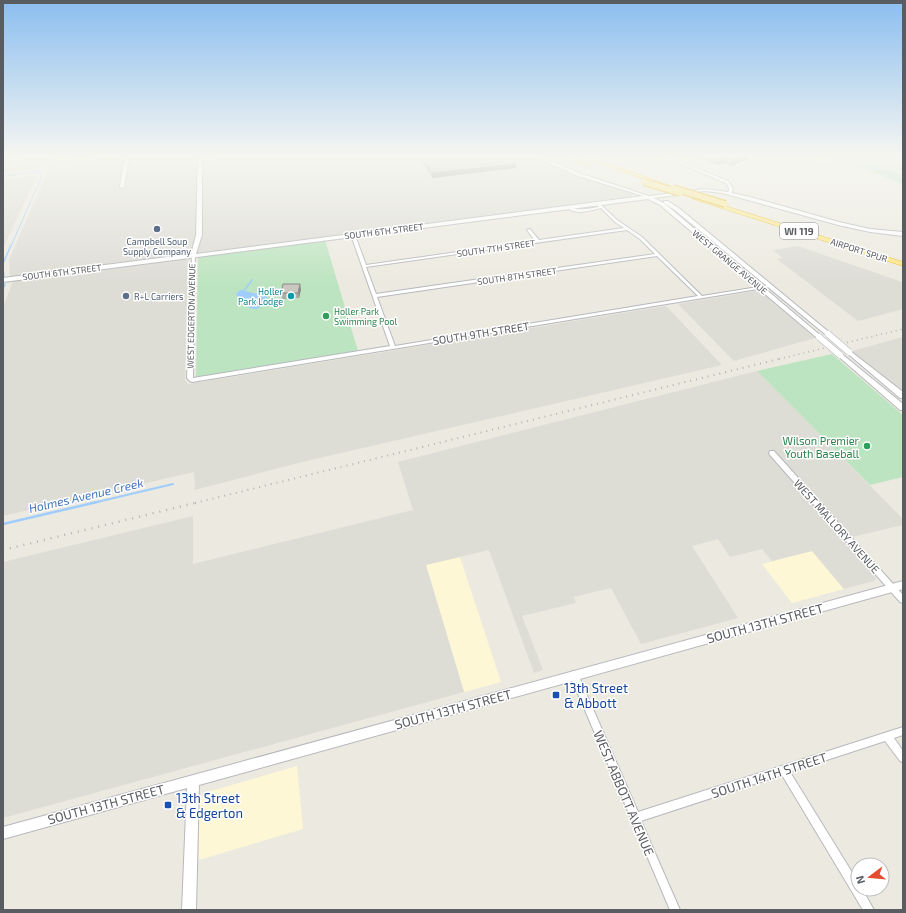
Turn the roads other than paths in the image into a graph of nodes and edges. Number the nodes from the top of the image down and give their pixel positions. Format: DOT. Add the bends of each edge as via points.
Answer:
graph roads {
  1 [pos="199,199"];
  2 [pos="635,199"];
  3 [pos="651,199"];
  4 [pos="660,199"];
  5 [pos="697,199"];
  6 [pos="707,199"];
  7 [pos="753,199"];
  8 [pos="600,206"];
  9 [pos="678,210"];
  10 [pos="670,211"];
  11 [pos="629,229"];
  12 [pos="528,230"];
  13 [pos="903,234"];
  14 [pos="353,235"];
  15 [pos="538,242"];
  16 [pos="719,244"];
  17 [pos="710,245"];
  18 [pos="658,255"];
  19 [pos="192,256"];
  20 [pos="903,260"];
  21 [pos="903,264"];
  22 [pos="364,266"];
  23 [pos="3,280"];
  24 [pos="770,286"];
  25 [pos="760,287"];
  26 [pos="375,296"];
  27 [pos="701,297"];
  28 [pos="393,348"];
  29 [pos="192,380"];
  30 [pos="903,396"];
  31 [pos="903,408"];
  32 [pos="772,453"];
  33 [pos="898,587"];
  34 [pos="903,600"];
  35 [pos="574,675"];
  36 [pos="903,731"];
  37 [pos="887,736"];
  38 [pos="903,758"];
  39 [pos="784,770"];
  40 [pos="193,780"];
  41 [pos="636,818"];
  42 [pos="3,833"];
  43 [pos="189,910"];
  44 [pos="675,910"];
  45 [pos="869,910"];
  1 -- 19 [label="street, WEST EDGERTON AVENUE" via="198,234"];
  2 -- 8 [label="street, SOUTH 6TH STREET"];
  3 -- 10 [label="street, WEST GRANGE AVENUE"];
  4 -- 9 [label="street, WEST GRANGE AVENUE"];
  5 -- 21 [label="highway, AIRPORT SPUR / WI 119, bridge"];
  6 -- 20 [label="highway, AIRPORT SPUR / WI 119, bridge"];
  7 -- 13 [label="street, SOUTH 6TH STREET" via="847,226"];
  8 -- 11 [label="street"];
  8 -- 14 [label="street, SOUTH 6TH STREET"];
  9 -- 10 [label="street"];
  9 -- 16 [label="street, WEST GRANGE AVENUE"];
  10 -- 17 [label="street, WEST GRANGE AVENUE"];
  11 -- 15 [label="street, SOUTH 7TH STREET"];
  11 -- 18 [label="street"];
  12 -- 15 [label="street"];
  14 -- 19 [label="street, SOUTH 6TH STREET"];
  14 -- 22 [label="street"];
  15 -- 22 [label="street, SOUTH 7TH STREET"];
  16 -- 17 [label="street"];
  16 -- 24 [label="street, WEST GRANGE AVENUE"];
  17 -- 25 [label="street, WEST GRANGE AVENUE"];
  18 -- 26 [label="street, SOUTH 8TH STREET"];
  18 -- 27 [label="street"];
  19 -- 23 [label="street, SOUTH 6TH STREET"];
  19 -- 29 [label="street, WEST EDGERTON AVENUE"];
  22 -- 26 [label="street"];
  24 -- 25 [label="street, SOUTH 9TH STREET"];
  24 -- 30 [label="street, WEST GRANGE AVENUE, bridge"];
  25 -- 27 [label="street, SOUTH 9TH STREET"];
  25 -- 31 [label="street, WEST GRANGE AVENUE, bridge"];
  26 -- 28 [label="street"];
  27 -- 28 [label="street, SOUTH 9TH STREET"];
  28 -- 29 [label="street, SOUTH 9TH STREET"];
  32 -- 33 [label="street, WEST MALLORY AVENUE"];
  33 -- 34 [label="street, WEST MALLORY AVENUE"];
  33 -- 35 [label="street, SOUTH 13TH STREET"];
  35 -- 40 [label="street, SOUTH 13TH STREET"];
  35 -- 41 [label="street, WEST ABBOTT AVENUE"];
  36 -- 37 [label="street, SOUTH 14TH STREET"];
  37 -- 38 [label="street"];
  37 -- 39 [label="street, SOUTH 14TH STREET"];
  39 -- 41 [label="street, SOUTH 14TH STREET"];
  39 -- 45 [label="street"];
  40 -- 42 [label="street, SOUTH 13TH STREET"];
  40 -- 43 [label="street"];
  41 -- 44 [label="street, WEST ABBOTT AVENUE"];
}
